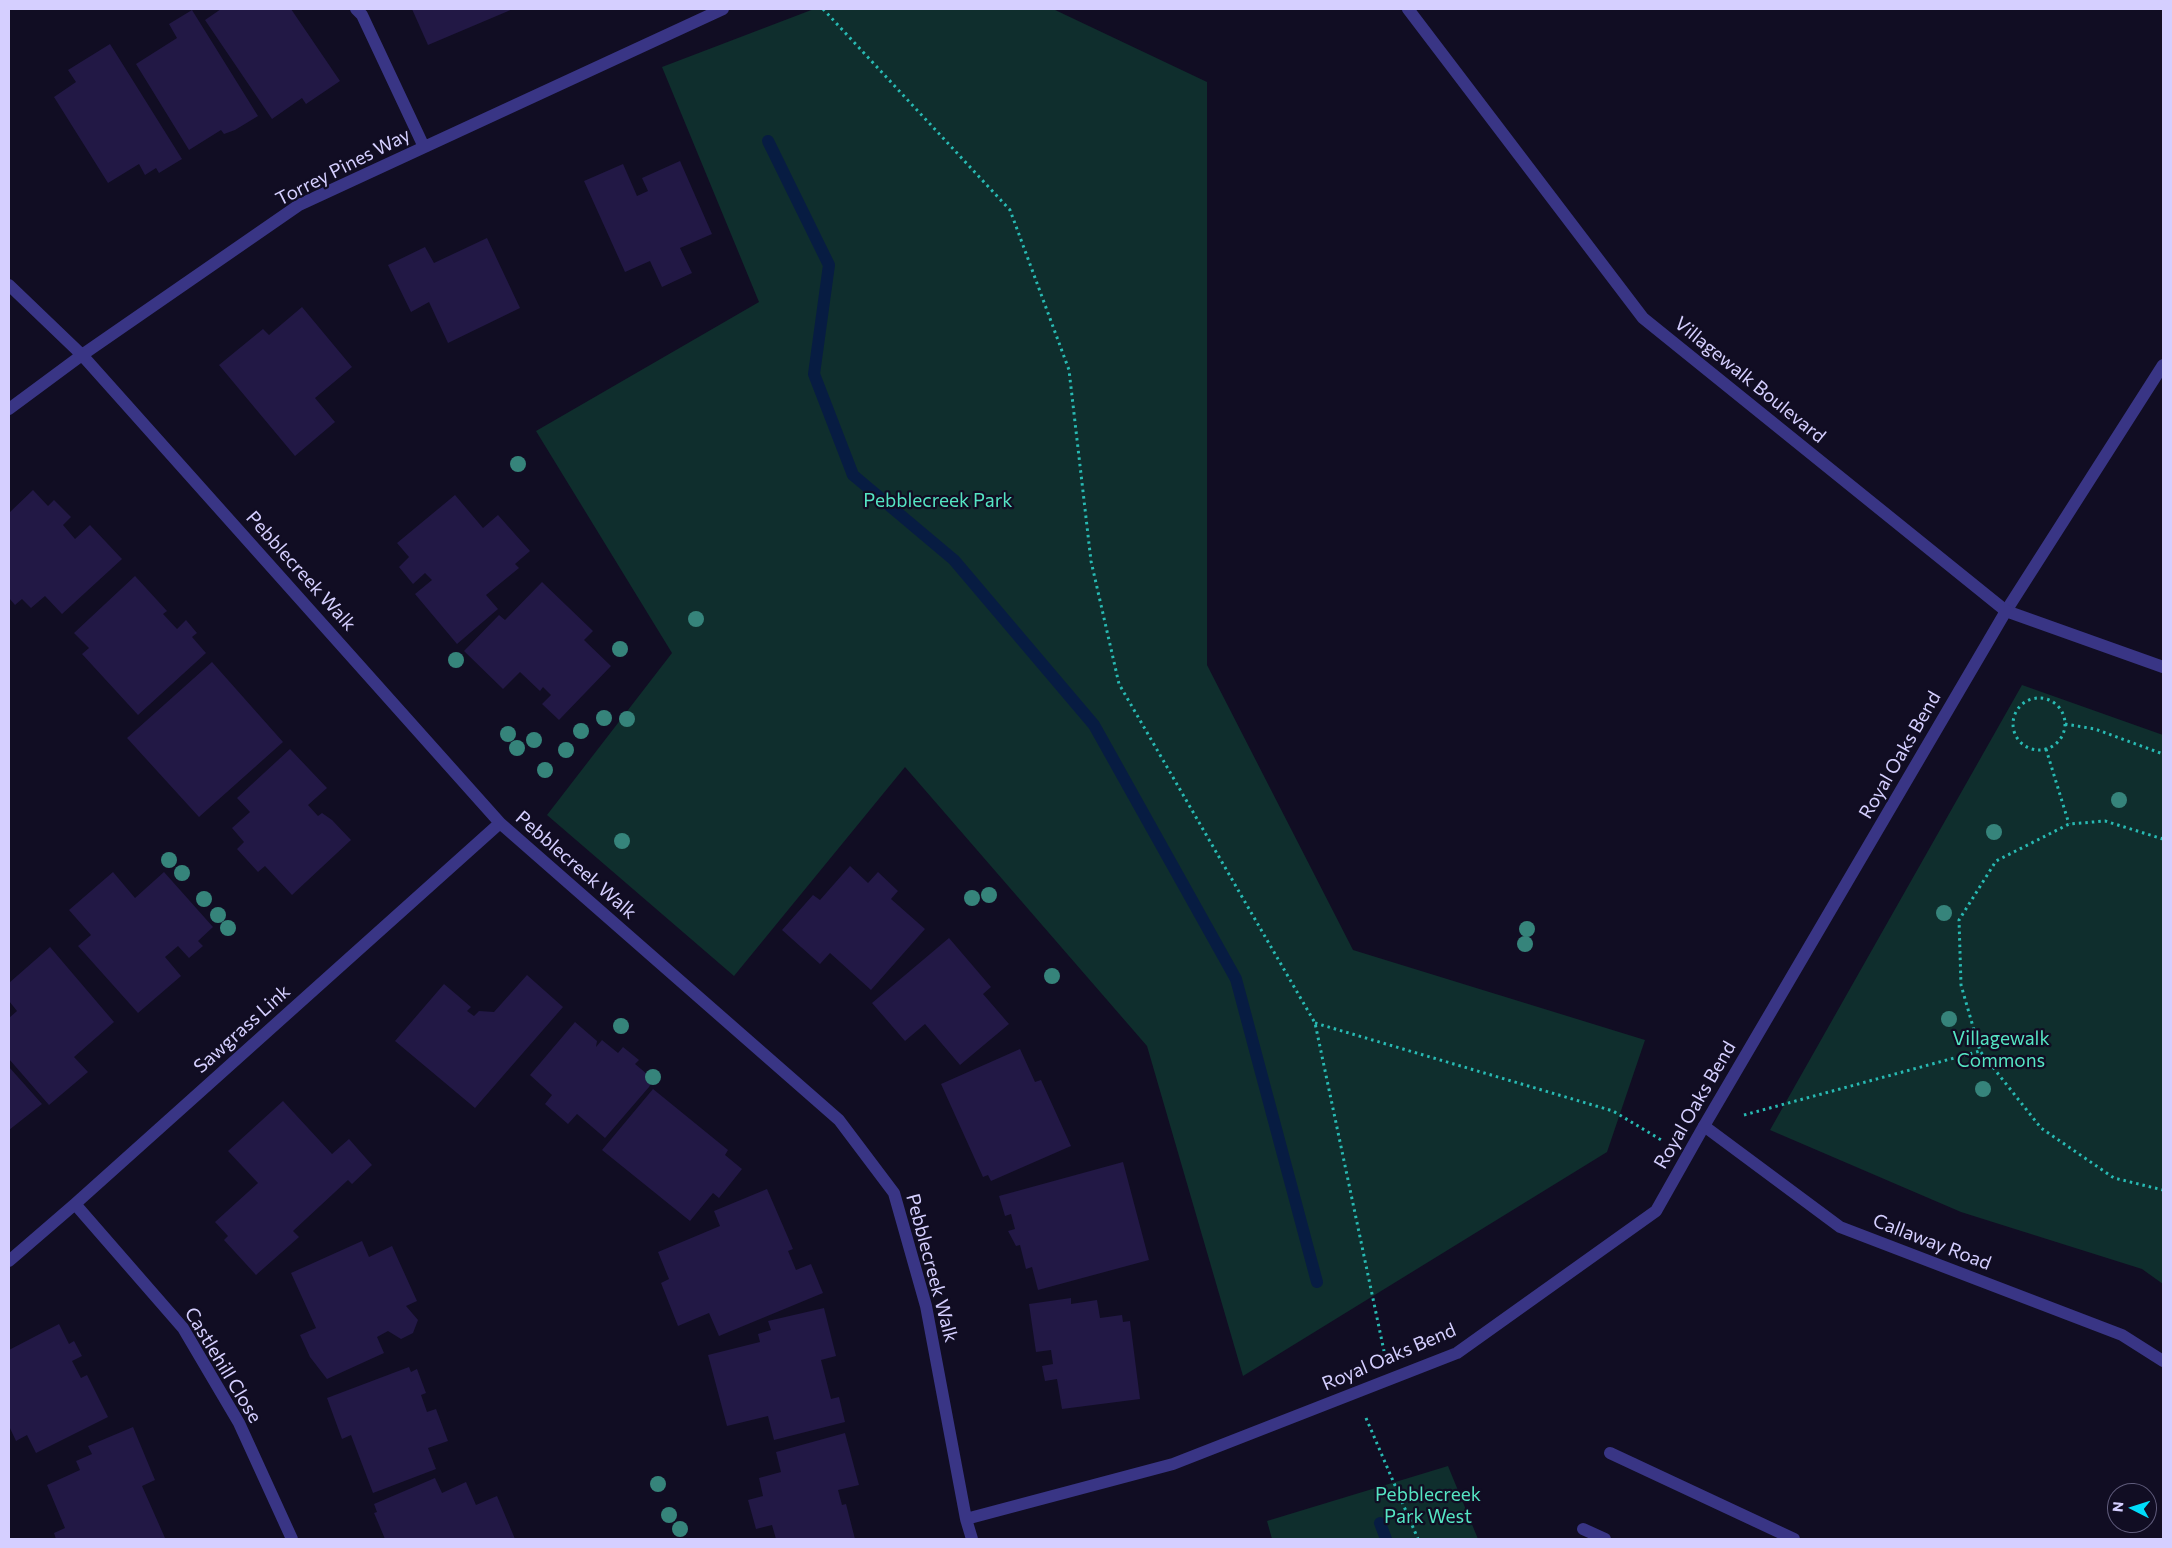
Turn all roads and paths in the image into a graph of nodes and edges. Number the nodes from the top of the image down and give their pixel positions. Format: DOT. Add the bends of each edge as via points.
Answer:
graph roads {
  1 [pos="356,9"];
  2 [pos="723,9"];
  3 [pos="823,9"];
  4 [pos="1408,9"];
  5 [pos="424,147"];
  6 [pos="9,285"];
  7 [pos="82,354"];
  8 [pos="2163,365"];
  9 [pos="9,409"];
  10 [pos="2006,611"];
  11 [pos="2163,667"];
  12 [pos="2065,724"];
  13 [pos="2046,749"];
  14 [pos="2163,754"];
  15 [pos="500,823"];
  16 [pos="2069,824"];
  17 [pos="2163,839"];
  18 [pos="1315,1023"];
  19 [pos="1980,1050"];
  20 [pos="1704,1126"];
  21 [pos="1687,1156"];
  22 [pos="2163,1190"];
  23 [pos="75,1204"];
  24 [pos="9,1261"];
  25 [pos="2163,1361"];
  26 [pos="1390,1379"];
  27 [pos="1355,1393"];
  28 [pos="1610,1452"];
  29 [pos="966,1519"];
  30 [pos="1583,1528"];
  31 [pos="1774,1535"];
  32 [pos="292,1539"];
  33 [pos="972,1539"];
  34 [pos="1418,1539"];
  35 [pos="1605,1539"];
  36 [pos="1794,1539"];
  1 -- 5 [label="street" via="362,15"];
  2 -- 5 [label="street, Torrey Pines Way"];
  3 -- 18 [label="path" via="1010,210 1069,370 1091,561 1119,684"];
  4 -- 10 [label="street, Villagewalk Boulevard" via="1643,318"];
  5 -- 7 [label="street, Torrey Pines Way" via="299,205"];
  6 -- 7 [label="street, Pebblecreek Walk"];
  7 -- 9 [label="street, Torrey Pines Way"];
  7 -- 15 [label="street, Pebblecreek Walk"];
  8 -- 10 [label="street, Royal Oaks Bend"];
  10 -- 11 [label="street, Villagewalk Boulevard"];
  10 -- 20 [label="street, Royal Oaks Bend"];
  12 -- 13 [label="path" via="2060,740"];
  12 -- 13 [label="path" via="2058,706 2048,699 2033,699 2019,708 2013,723 2016,736 2030,748"];
  12 -- 14 [label="path" via="2095,729"];
  13 -- 16 [label="path"];
  15 -- 23 [label="street, Sawgrass Link"];
  15 -- 29 [label="street, Pebblecreek Walk" via="839,1120 894,1193 926,1306"];
  16 -- 17 [label="path" via="2105,821"];
  16 -- 19 [label="path" via="1996,861 1959,920 1961,985"];
  18 -- 21 [label="path" via="1613,1110"];
  18 -- 26 [label="path"];
  19 -- 20 [label="path"];
  19 -- 22 [label="path" via="2041,1128 2114,1178"];
  20 -- 21 [label="street, Royal Oaks Bend"];
  20 -- 25 [label="street, Callaway Road" via="1840,1226 2122,1335"];
  21 -- 26 [label="street, Royal Oaks Bend" via="1656,1211 1457,1353"];
  23 -- 24 [label="street, Sawgrass Link"];
  23 -- 32 [label="street, Castlehill Close" via="183,1328 238,1423"];
  26 -- 27 [label="street, Royal Oaks Bend"];
  27 -- 29 [label="street, Royal Oaks Bend" via="1172,1464"];
  27 -- 34 [label="path"];
  28 -- 31 [label="street"];
  29 -- 33 [label="street, Pebblecreek Walk"];
  30 -- 35 [label="street"];
  31 -- 36 [label="street"];
}
